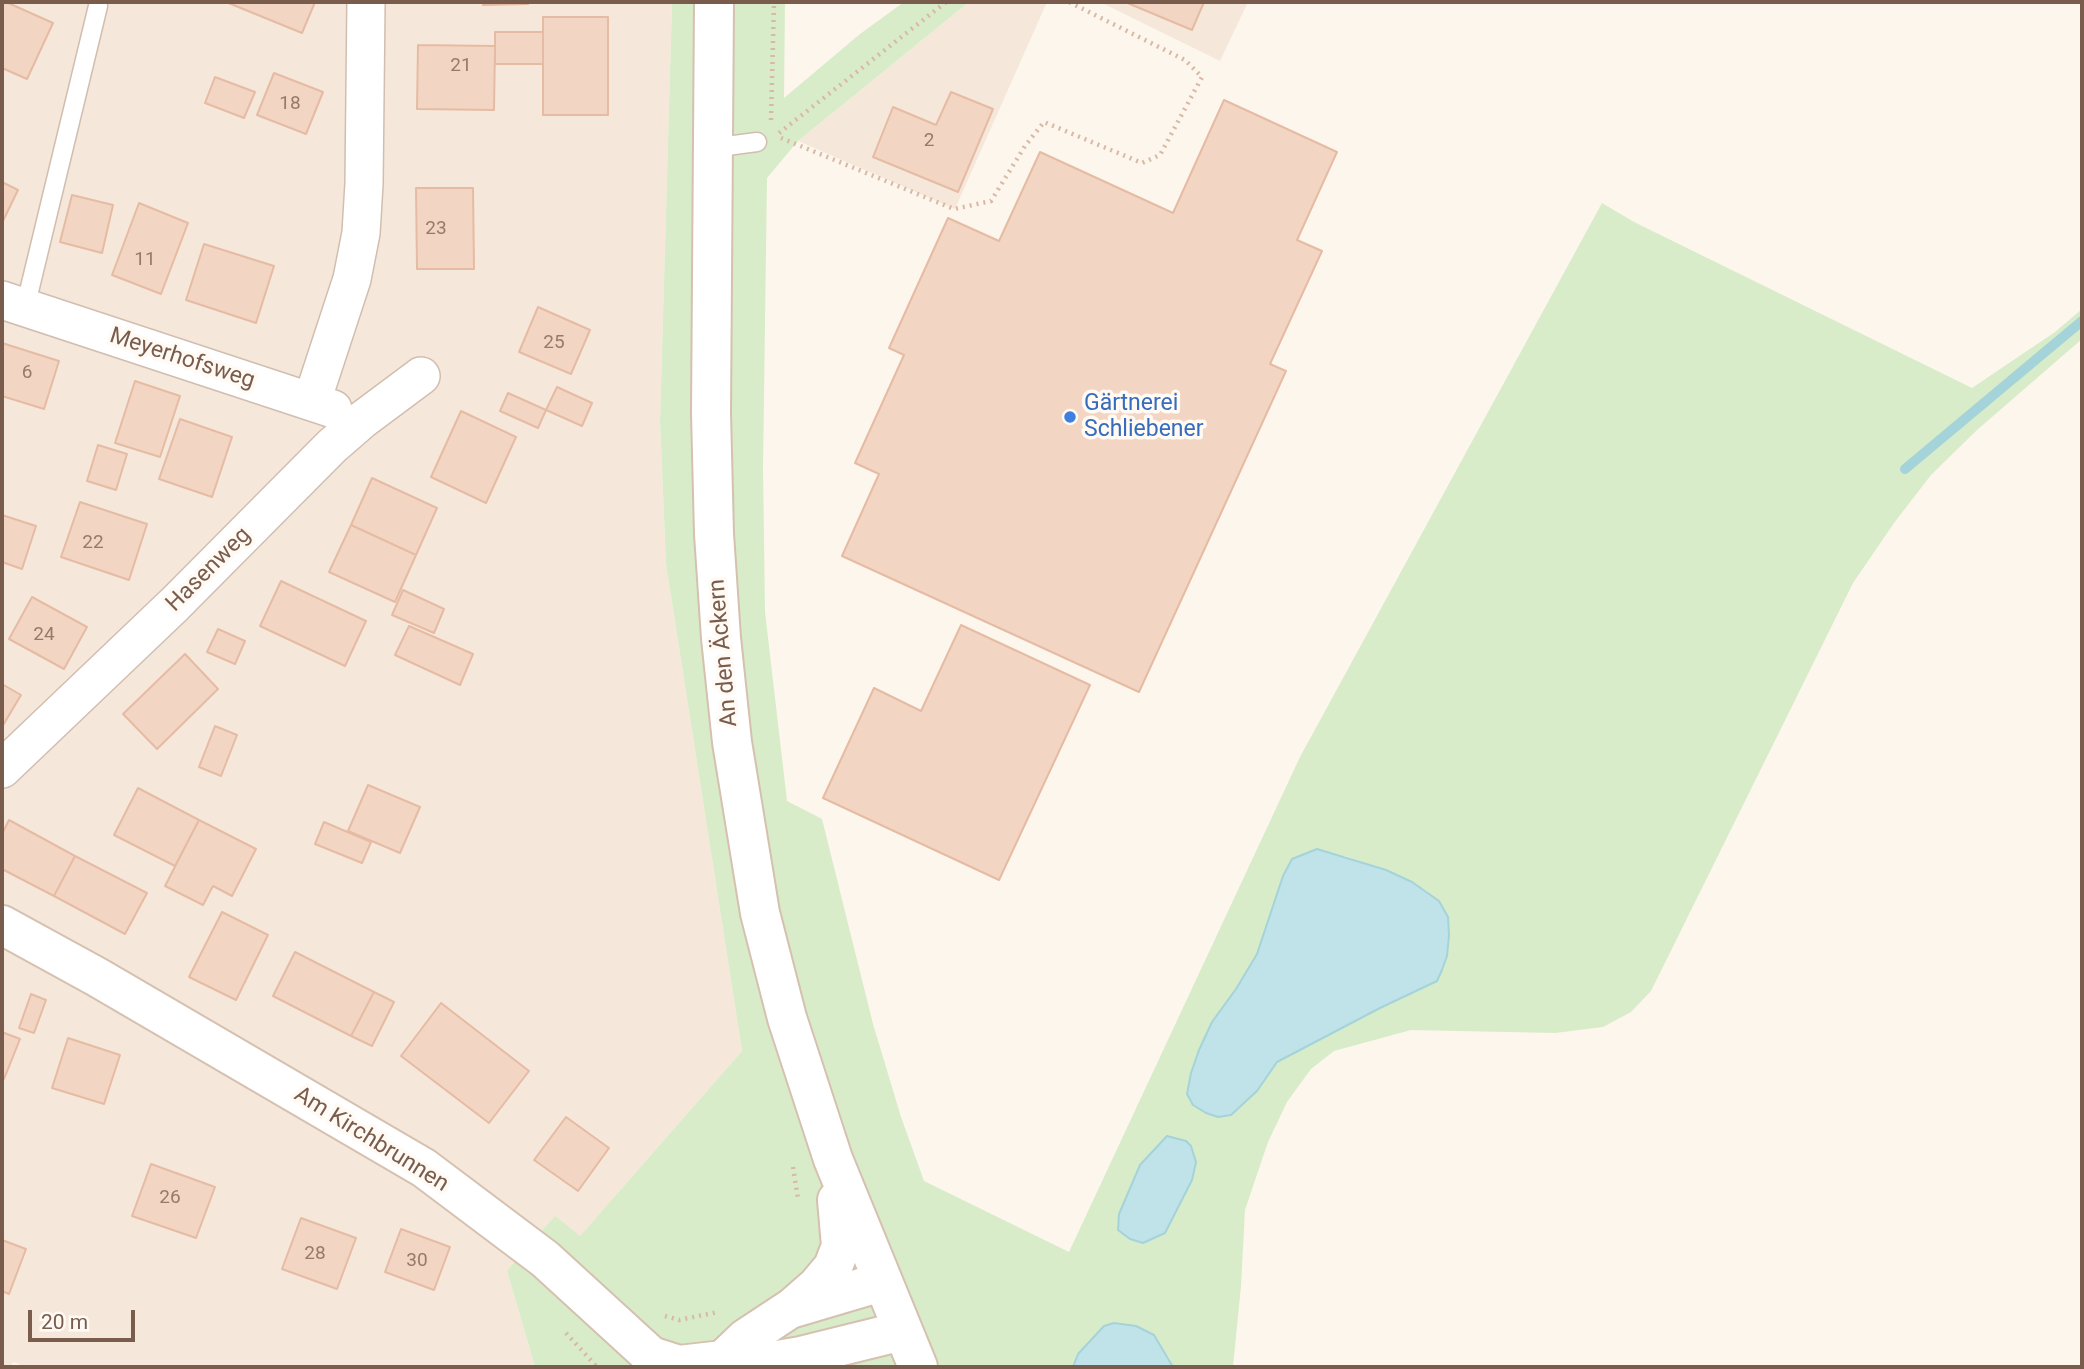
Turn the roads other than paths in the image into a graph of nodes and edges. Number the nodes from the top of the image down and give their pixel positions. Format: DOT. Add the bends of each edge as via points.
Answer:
graph roads {
  1 [pos="366,2"];
  2 [pos="715,2"];
  3 [pos="98,6"];
  4 [pos="757,142"];
  5 [pos="711,148"];
  6 [pos="13,304"];
  7 [pos="421,376"];
  8 [pos="312,401"];
  9 [pos="362,420"];
  10 [pos="2,769"];
  11 [pos="2,925"];
  12 [pos="833,1160"];
  13 [pos="881,1282"];
  14 [pos="790,1309"];
  15 [pos="902,1331"];
  16 [pos="723,1360"];
  17 [pos="918,1367"];
  1 -- 8 [label="street" via="361,233 352,279"];
  2 -- 5 [label="main road, An den Äckern"];
  3 -- 6 [label="lane"];
  4 -- 5 [label="lane"];
  5 -- 12 [label="main road, An den Äckern" via="714,534 731,729 760,913 787,1018"];
  6 -- 8 [label="street, Meyerhofsweg"];
  7 -- 9 [label="street, Hasenweg"];
  8 -- 9 [label="street, Meyerhofsweg"];
  9 -- 10 [label="street, Hasenweg"];
  11 -- 16 [label="main road, Am Kirchbrunnen" via="424,1168 545,1259 652,1356 679,1364"];
  12 -- 13 [label="main road, An den Äckern"];
  12 -- 14 [label="main road" via="841,1246 833,1267"];
  13 -- 14 [label="main road"];
  13 -- 15 [label="main road, An den Äckern"];
  14 -- 16 [label="main road" via="746,1338"];
  15 -- 16 [label="main road, Am Kirchbrunnen" via="760,1363"];
  15 -- 17 [label="main road, An den Äckern"];
}
